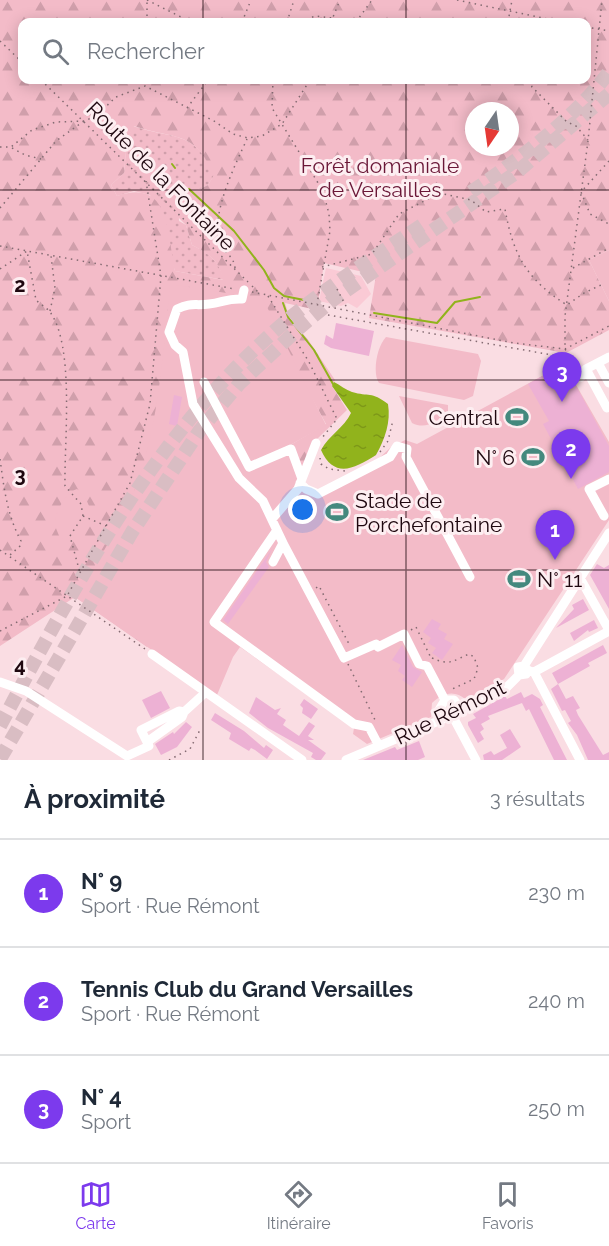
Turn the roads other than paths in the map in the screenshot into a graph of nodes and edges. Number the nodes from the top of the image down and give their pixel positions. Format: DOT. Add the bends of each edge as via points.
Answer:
graph roads {
  1 [pos="244,290"];
  2 [pos="609,357"];
  3 [pos="598,363"];
  4 [pos="204,382"];
  5 [pos="609,383"];
  6 [pos="605,409"];
  7 [pos="316,443"];
  8 [pos="301,481"];
  9 [pos="608,483"];
  10 [pos="604,516"];
  11 [pos="272,519"];
  12 [pos="277,530"];
  13 [pos="609,533"];
  14 [pos="283,543"];
  15 [pos="273,562"];
  16 [pos="470,577"];
  17 [pos="580,578"];
  18 [pos="609,631"];
  19 [pos="152,654"];
  20 [pos="526,671"];
  21 [pos="0,682"];
  22 [pos="206,692"];
  23 [pos="442,696"];
  24 [pos="462,710"];
  25 [pos="447,717"];
  26 [pos="379,746"];
  27 [pos="302,760"];
  28 [pos="346,760"];
  29 [pos="476,760"];
  30 [pos="580,760"];
  1 -- 11 [label="street" via="242,299 190,303 177,309 169,332 183,352 193,404 239,478 263,501"];
  2 -- 3 [label="street"];
  3 -- 5 [label="street"];
  3 -- 6 [label="street" via="583,373"];
  4 -- 8 [label="street" via="249,467 291,449"];
  7 -- 8 [label="street"];
  8 -- 11 [label="street" via="292,498"];
  8 -- 16 [label="street" via="306,489 318,494 390,457 397,446 407,449 406,457"];
  9 -- 10 [label="street" via="589,489"];
  11 -- 12 [label="street"];
  12 -- 14 [label="street"];
  12 -- 26 [label="street, Rue Rémont" via="214,622 354,724 369,727"];
  13 -- 17 [label="street, Rue Rémont"];
  14 -- 15 [label="street"];
  14 -- 23 [label="street" via="344,658 404,634 419,664 430,662"];
  17 -- 18 [label="street"];
  17 -- 20 [label="street, Rue Rémont"];
  18 -- 20 [label="street"];
  19 -- 22 [label="street"];
  20 -- 24 [label="street, Rue Rémont" via="507,687"];
  20 -- 30 [label="street"];
  21 -- 22 [label="street" via="26,691 127,756 149,746 144,736"];
  22 -- 27 [label="street"];
  23 -- 24 [label="street" via="454,700"];
  23 -- 25 [label="street" via="439,710"];
  24 -- 25 [label="street, Rue Rémont"];
  25 -- 26 [label="street, Rue Rémont"];
  25 -- 29 [label="street"];
  26 -- 28 [label="street, Rue Rémont"];
}
